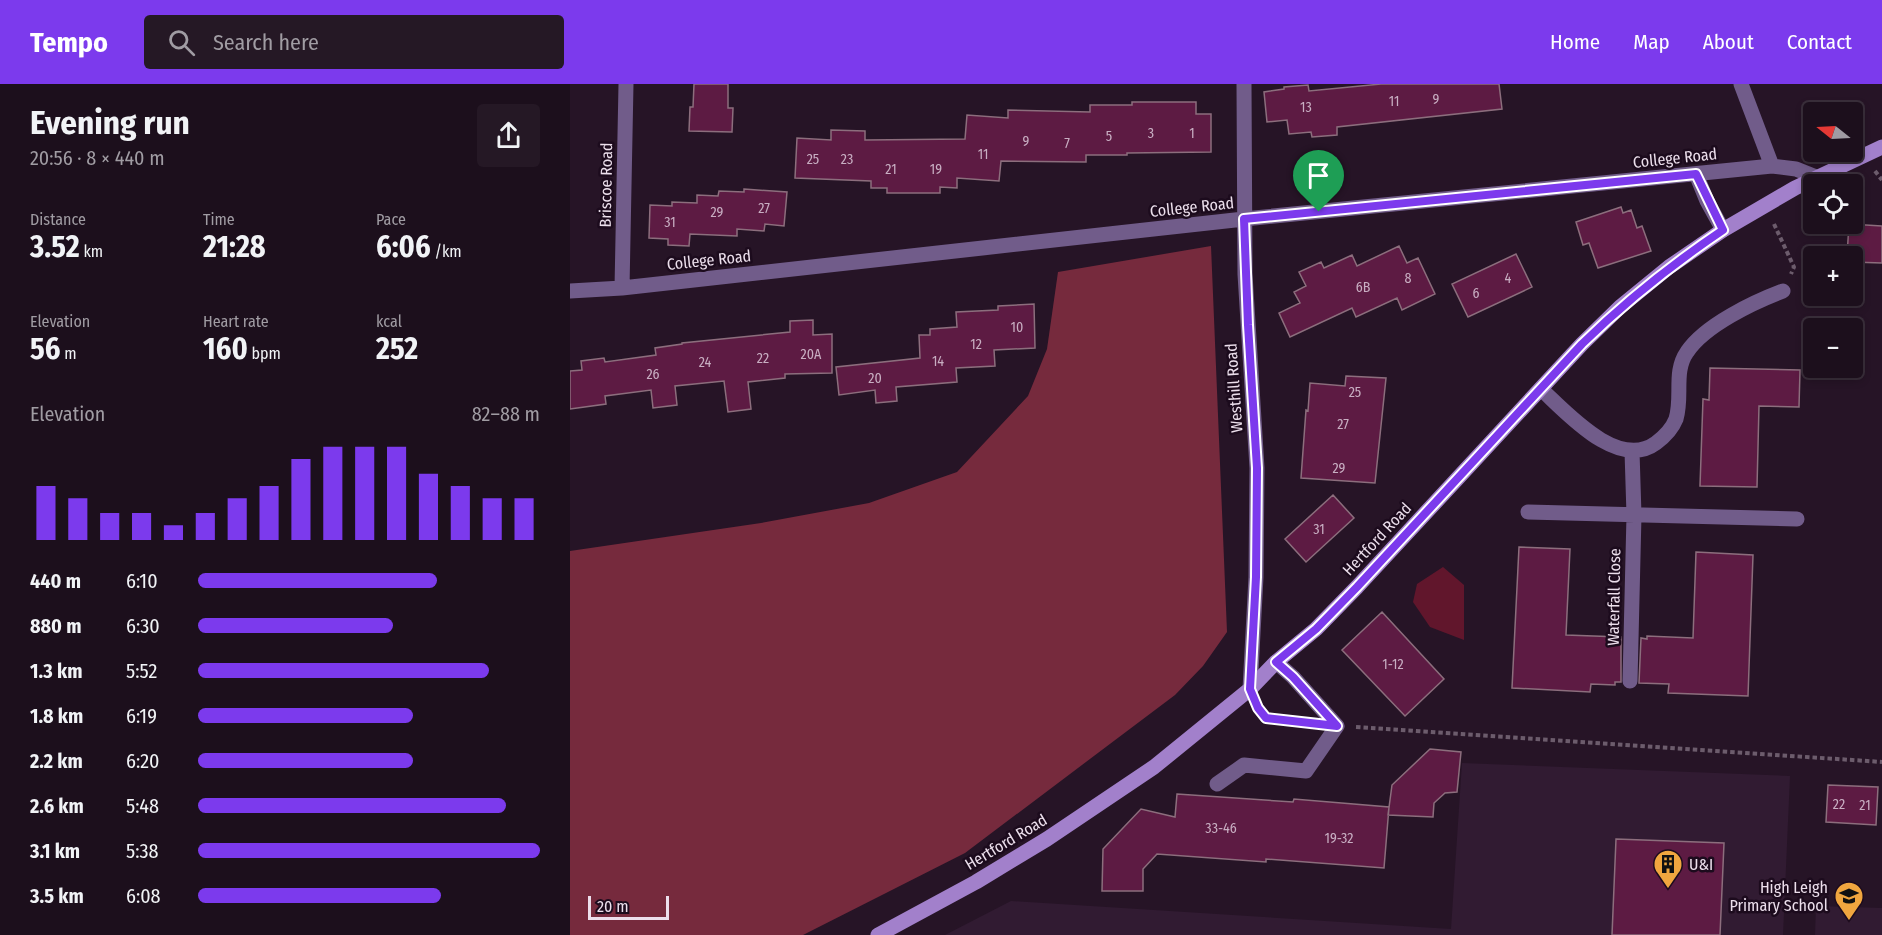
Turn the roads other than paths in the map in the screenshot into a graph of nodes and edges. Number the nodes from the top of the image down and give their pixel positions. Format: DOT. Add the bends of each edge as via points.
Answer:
graph roads {
  1 [pos="626,84"];
  2 [pos="1244,84"];
  3 [pos="1741,84"];
  4 [pos="1882,147"];
  5 [pos="1772,166"];
  6 [pos="1696,174"];
  7 [pos="1808,174"];
  8 [pos="1823,174"];
  9 [pos="1803,184"];
  10 [pos="1244,219"];
  11 [pos="1723,230"];
  12 [pos="622,288"];
  13 [pos="570,291"];
  14 [pos="1783,291"];
  15 [pos="1541,388"];
  16 [pos="1632,451"];
  17 [pos="1528,512"];
  18 [pos="1634,515"];
  19 [pos="1797,519"];
  20 [pos="1276,662"];
  21 [pos="1630,681"];
  22 [pos="1250,689"];
  23 [pos="1217,784"];
  24 [pos="878,935"];
  1 -- 12 [label="street, Briscoe Road"];
  2 -- 10 [label="street, Westhill Road"];
  3 -- 5 [label="street"];
  4 -- 8 [label="main road, Hertford Road"];
  5 -- 6 [label="street, College Road"];
  5 -- 7 [label="street, College Road"];
  6 -- 10 [label="street, College Road"];
  6 -- 11 [label="street"];
  9 -- 11 [label="main road, Hertford Road"];
  10 -- 12 [label="street, College Road"];
  10 -- 22 [label="street, Westhill Road" via="1257,478"];
  11 -- 15 [label="main road, Hertford Road" via="1620,307"];
  12 -- 13 [label="street, College Road"];
  14 -- 16 [label="street" via="1736,313 1688,350 1679,365 1675,420 1666,435 1649,448"];
  15 -- 16 [label="street" via="1594,436"];
  15 -- 20 [label="main road, Hertford Road" via="1357,587"];
  16 -- 18 [label="street, Waterfall Close"];
  17 -- 18 [label="street"];
  18 -- 19 [label="street"];
  18 -- 21 [label="street, Waterfall Close"];
  20 -- 22 [label="main road, Hertford Road"];
  20 -- 23 [label="street" via="1337,726 1306,771 1244,765"];
  22 -- 24 [label="main road, Hertford Road" via="1154,768 1047,839"];
}
